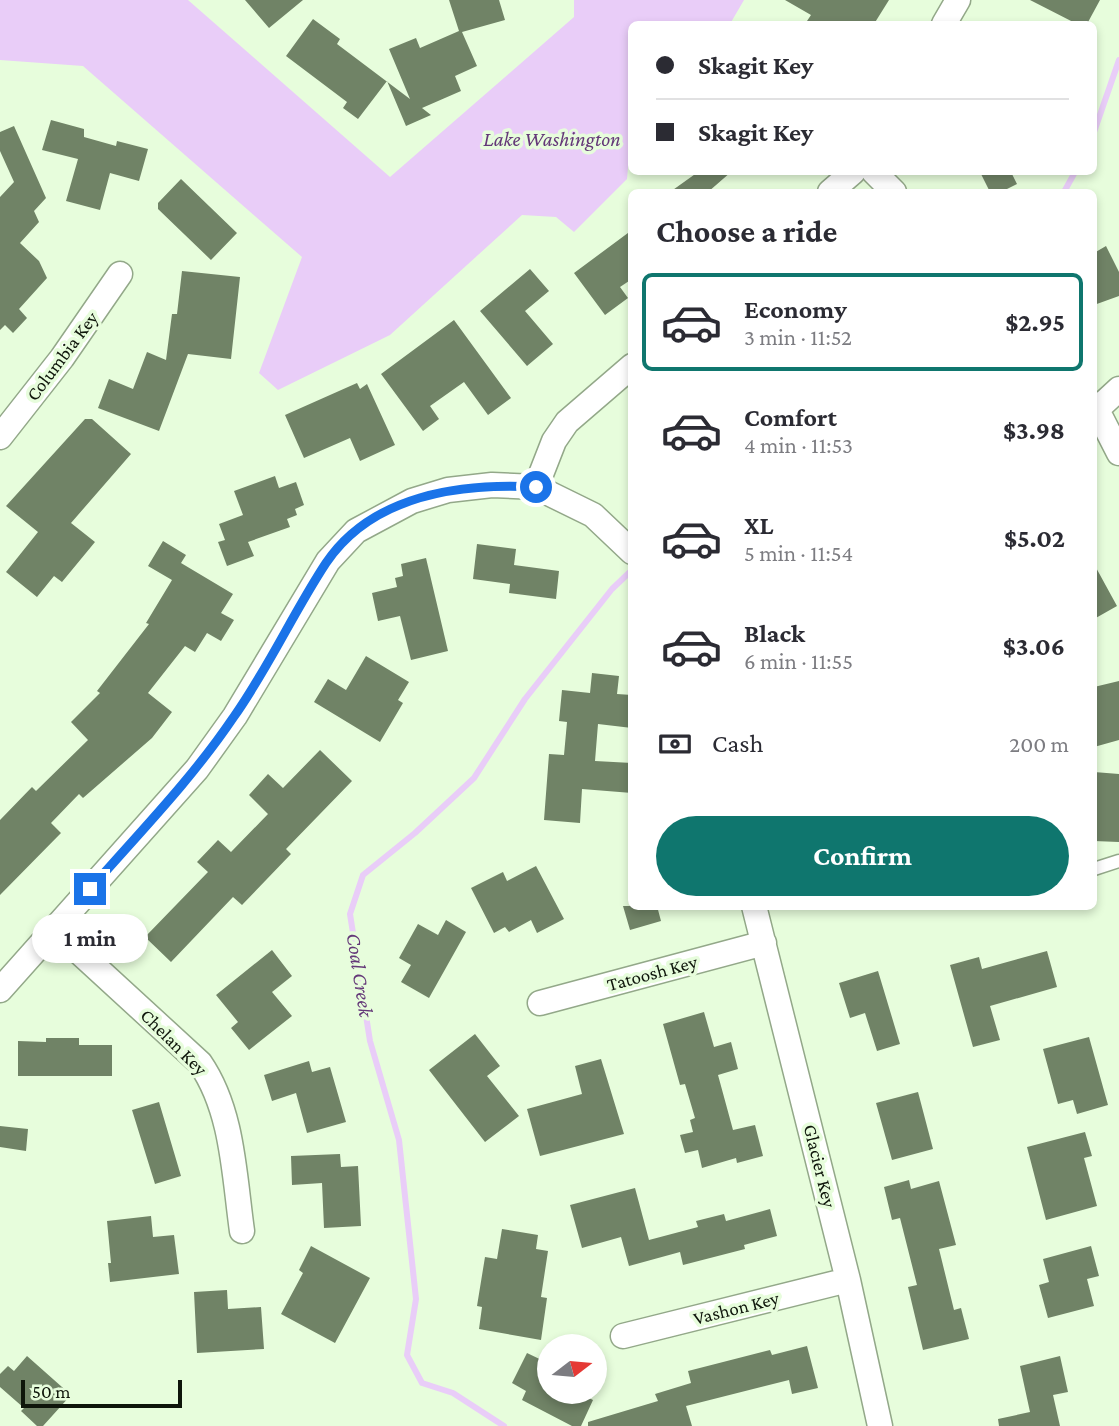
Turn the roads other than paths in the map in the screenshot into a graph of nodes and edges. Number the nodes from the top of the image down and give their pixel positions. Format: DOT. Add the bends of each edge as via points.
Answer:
graph roads {
  1 [pos="958,0"];
  2 [pos="946,21"];
  3 [pos="850,175"];
  4 [pos="877,175"];
  5 [pos="833,189"];
  6 [pos="891,189"];
  7 [pos="120,274"];
  8 [pos="628,369"];
  9 [pos="1119,389"];
  10 [pos="1097,406"];
  11 [pos="1097,412"];
  12 [pos="0,437"];
  13 [pos="1119,453"];
  14 [pos="536,487"];
  15 [pos="628,548"];
  16 [pos="1119,861"];
  17 [pos="1097,868"];
  18 [pos="755,910"];
  19 [pos="54,929"];
  20 [pos="764,943"];
  21 [pos="0,990"];
  22 [pos="540,1003"];
  23 [pos="242,1231"];
  24 [pos="848,1280"];
  25 [pos="623,1336"];
  26 [pos="880,1426"];
  1 -- 2 [label="street"];
  3 -- 5 [label="street"];
  4 -- 6 [label="street"];
  7 -- 12 [label="street, Columbia Key"];
  8 -- 14 [label="street" via="567,422 554,441"];
  9 -- 10 [label="street"];
  11 -- 13 [label="street"];
  14 -- 15 [label="street" via="593,515"];
  14 -- 19 [label="street" via="448,490 402,505 356,531 328,561 235,716 197,769"];
  16 -- 17 [label="lane"];
  18 -- 20 [label="street, Glacier Key"];
  19 -- 21 [label="street"];
  19 -- 23 [label="street, Chelan Key" via="210,1077 229,1134"];
  20 -- 22 [label="street, Tatoosh Key"];
  20 -- 24 [label="street, Glacier Key"];
  24 -- 25 [label="street, Vashon Key"];
  24 -- 26 [label="street, Glacier Key"];
}
